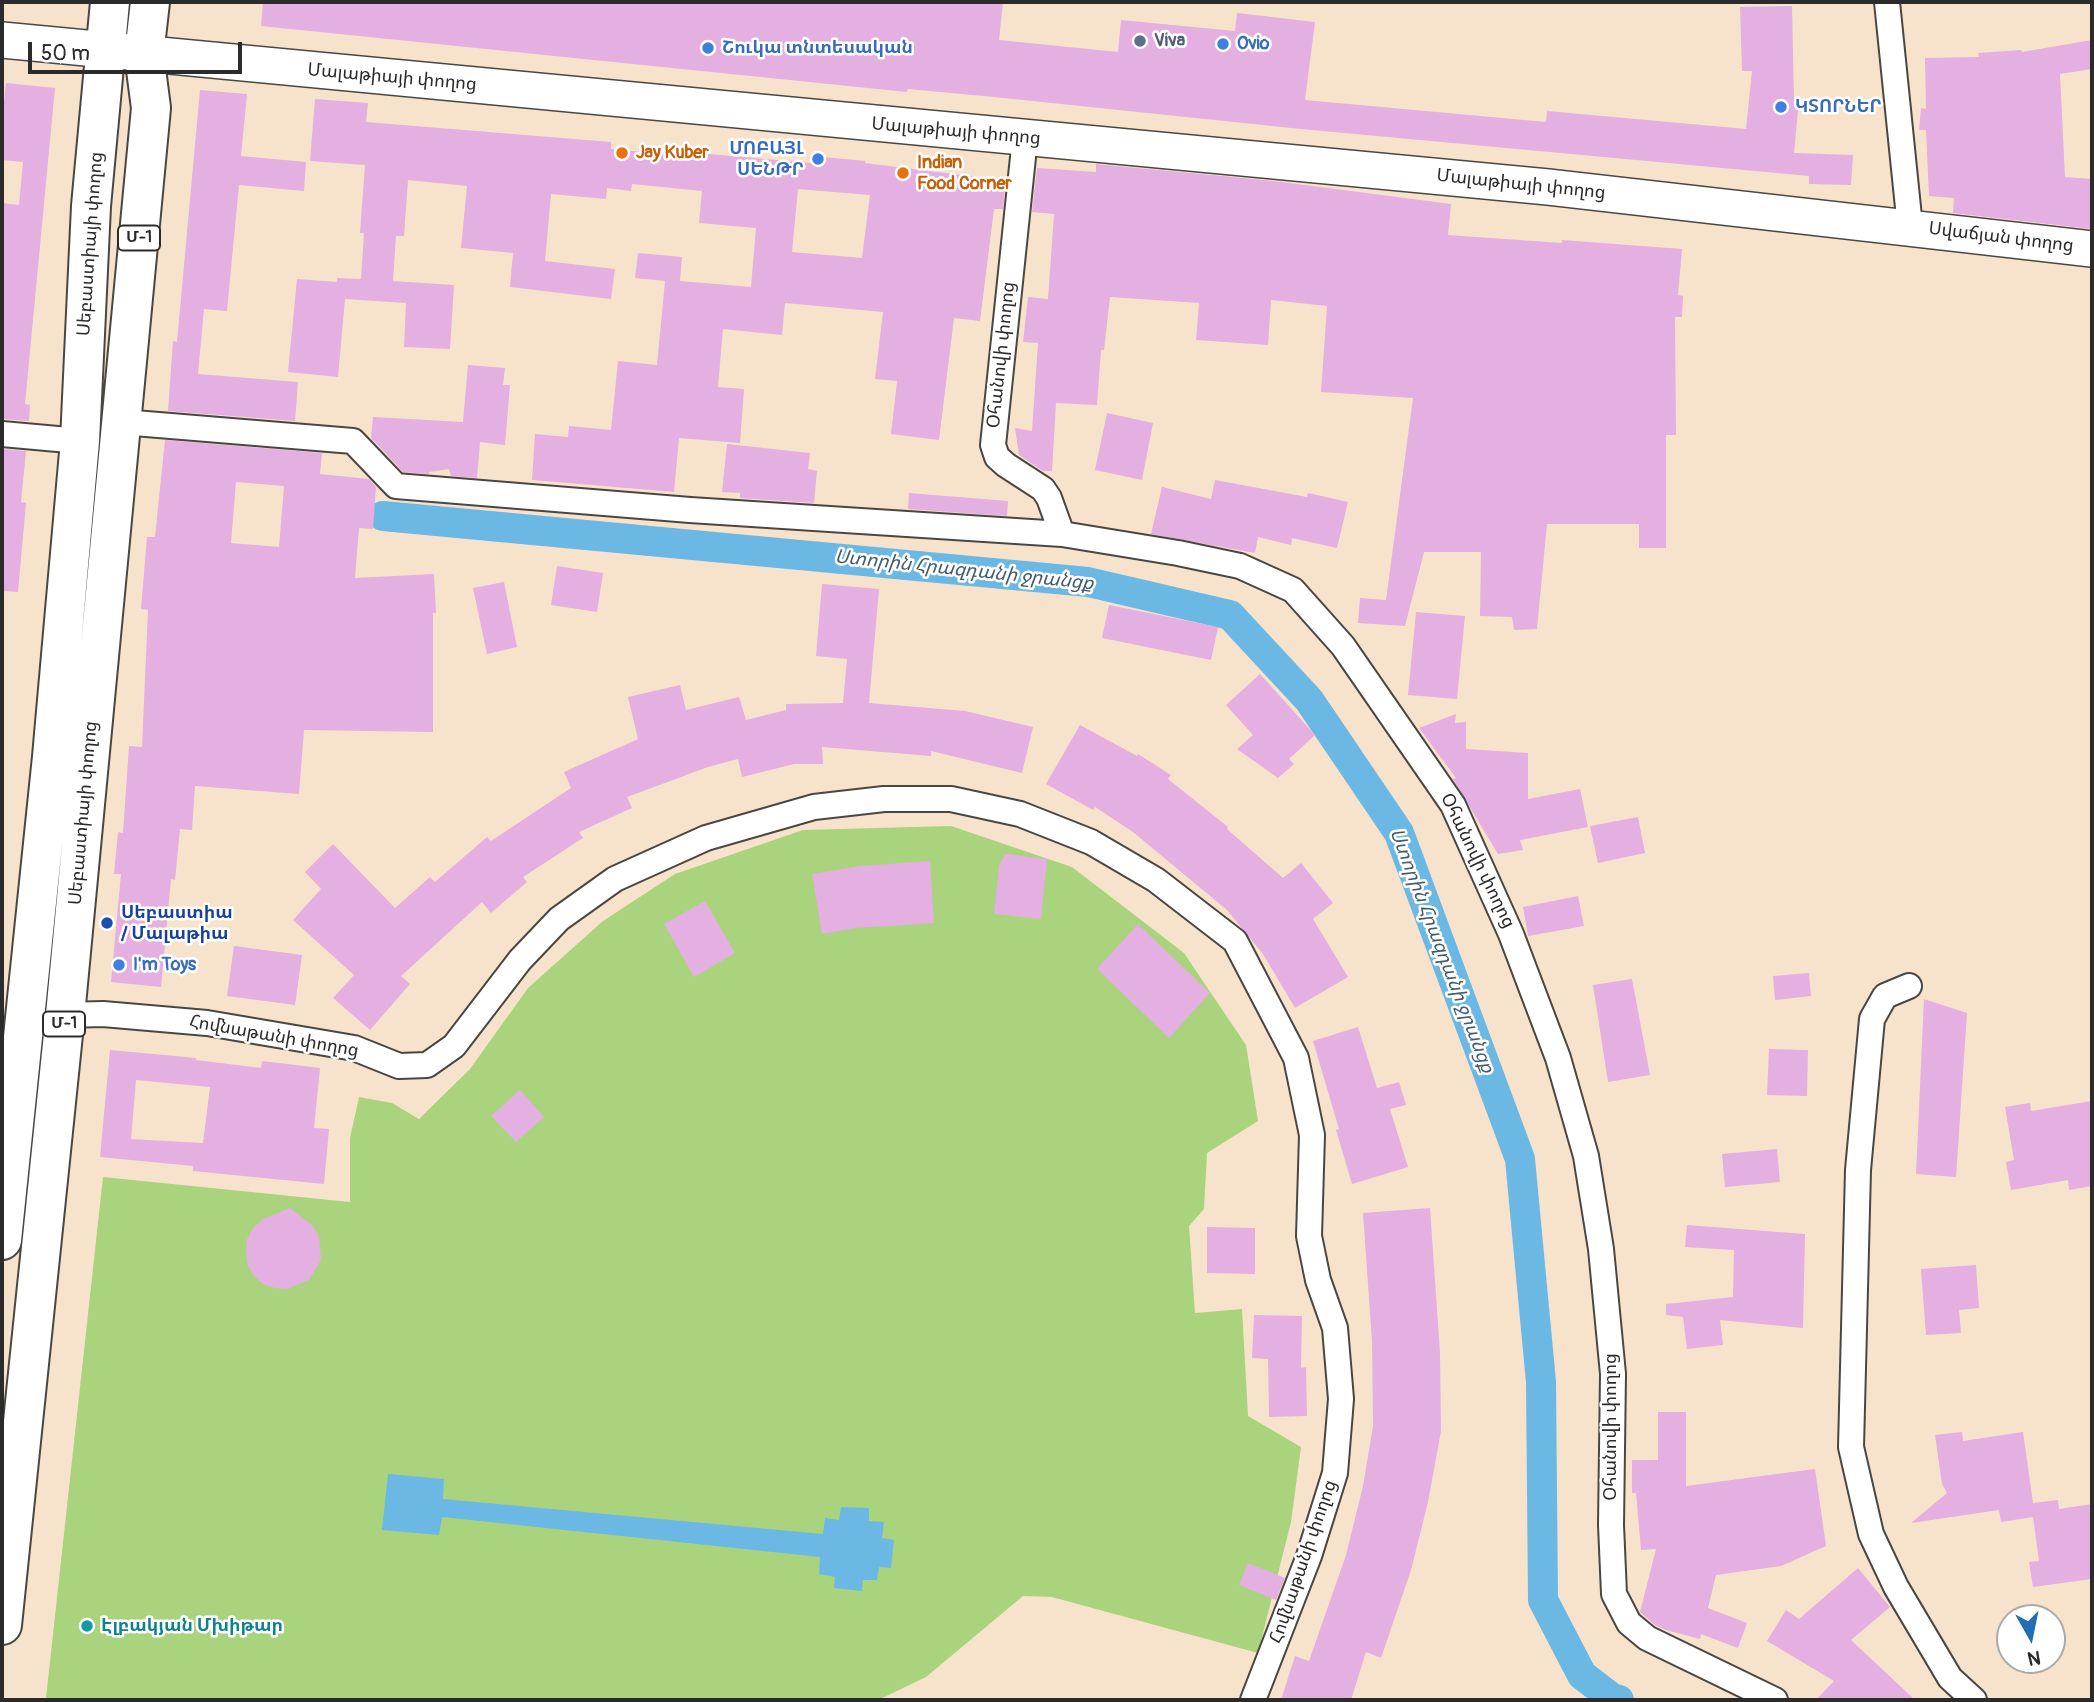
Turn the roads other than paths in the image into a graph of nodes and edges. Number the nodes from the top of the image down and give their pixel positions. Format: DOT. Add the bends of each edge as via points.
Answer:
graph roads {
  1 [pos="110,2"];
  2 [pos="150,2"];
  3 [pos="1887,2"];
  4 [pos="2,40"];
  5 [pos="105,50"];
  6 [pos="144,54"];
  7 [pos="1025,138"];
  8 [pos="1910,227"];
  9 [pos="2092,249"];
  10 [pos="122,422"];
  11 [pos="2,434"];
  12 [pos="80,440"];
  13 [pos="1062,534"];
  14 [pos="1909,986"];
  15 [pos="14,1010"];
  16 [pos="65,1015"];
  17 [pos="2,1240"];
  18 [pos="2,1625"];
  19 [pos="1253,1700"];
  20 [pos="1775,1700"];
  21 [pos="1973,1700"];
  1 -- 5 [label="main road, Սեբաստիայի փողոց / Մ-1"];
  2 -- 6 [label="main road, Սեբաստիայի փողոց / Մ-1"];
  3 -- 8 [label="street"];
  4 -- 5 [label="street, Մալաթիայի փողոց"];
  5 -- 6 [label="street, Մալաթիայի փողոց"];
  5 -- 12 [label="main road, Սեբաստիայի փողոց / Մ-1" via="91,206"];
  6 -- 7 [label="street, Մալաթիայի փողոց"];
  6 -- 10 [label="main road, Սեբաստիայի փողոց / Մ-1" via="151,108"];
  7 -- 8 [label="street, Մալաթիայի փողոց" via="1548,187"];
  7 -- 13 [label="street, Օհանովի փողոց" via="993,445 1006,465 1043,489"];
  8 -- 9 [label="street, Սվաճյան փողոց"];
  10 -- 13 [label="street" via="353,441 396,486"];
  10 -- 16 [label="main road, Սեբաստիայի փողոց / Մ-1"];
  11 -- 12 [label="street"];
  12 -- 15 [label="main road, Սեբաստիայի փողոց / Մ-1"];
  13 -- 20 [label="street, Օհանովի փողոց" via="1240,566 1293,590 1343,646 1453,805 1516,946 1558,1058 1586,1156 1613,1374 1614,1594 1629,1623 1647,1637"];
  14 -- 21 [label="street" via="1885,996 1872,1019 1858,1170 1851,1447 1871,1534 1896,1587 1950,1678"];
  15 -- 17 [label="main road, Սեբաստիայի փողոց / Մ-1"];
  16 -- 18 [label="main road, Սեբաստիայի փողոց / Մ-1"];
  16 -- 19 [label="street, Հովնաթանի փողոց" via="207,1023 354,1048 399,1066 427,1065 454,1046 520,960 559,919 615,879 706,838 814,807 884,799 951,799 1020,814 1091,842 1156,880 1235,941 1296,1058 1312,1135 1308,1236 1335,1328 1341,1399 1335,1472 1309,1556"];
}
